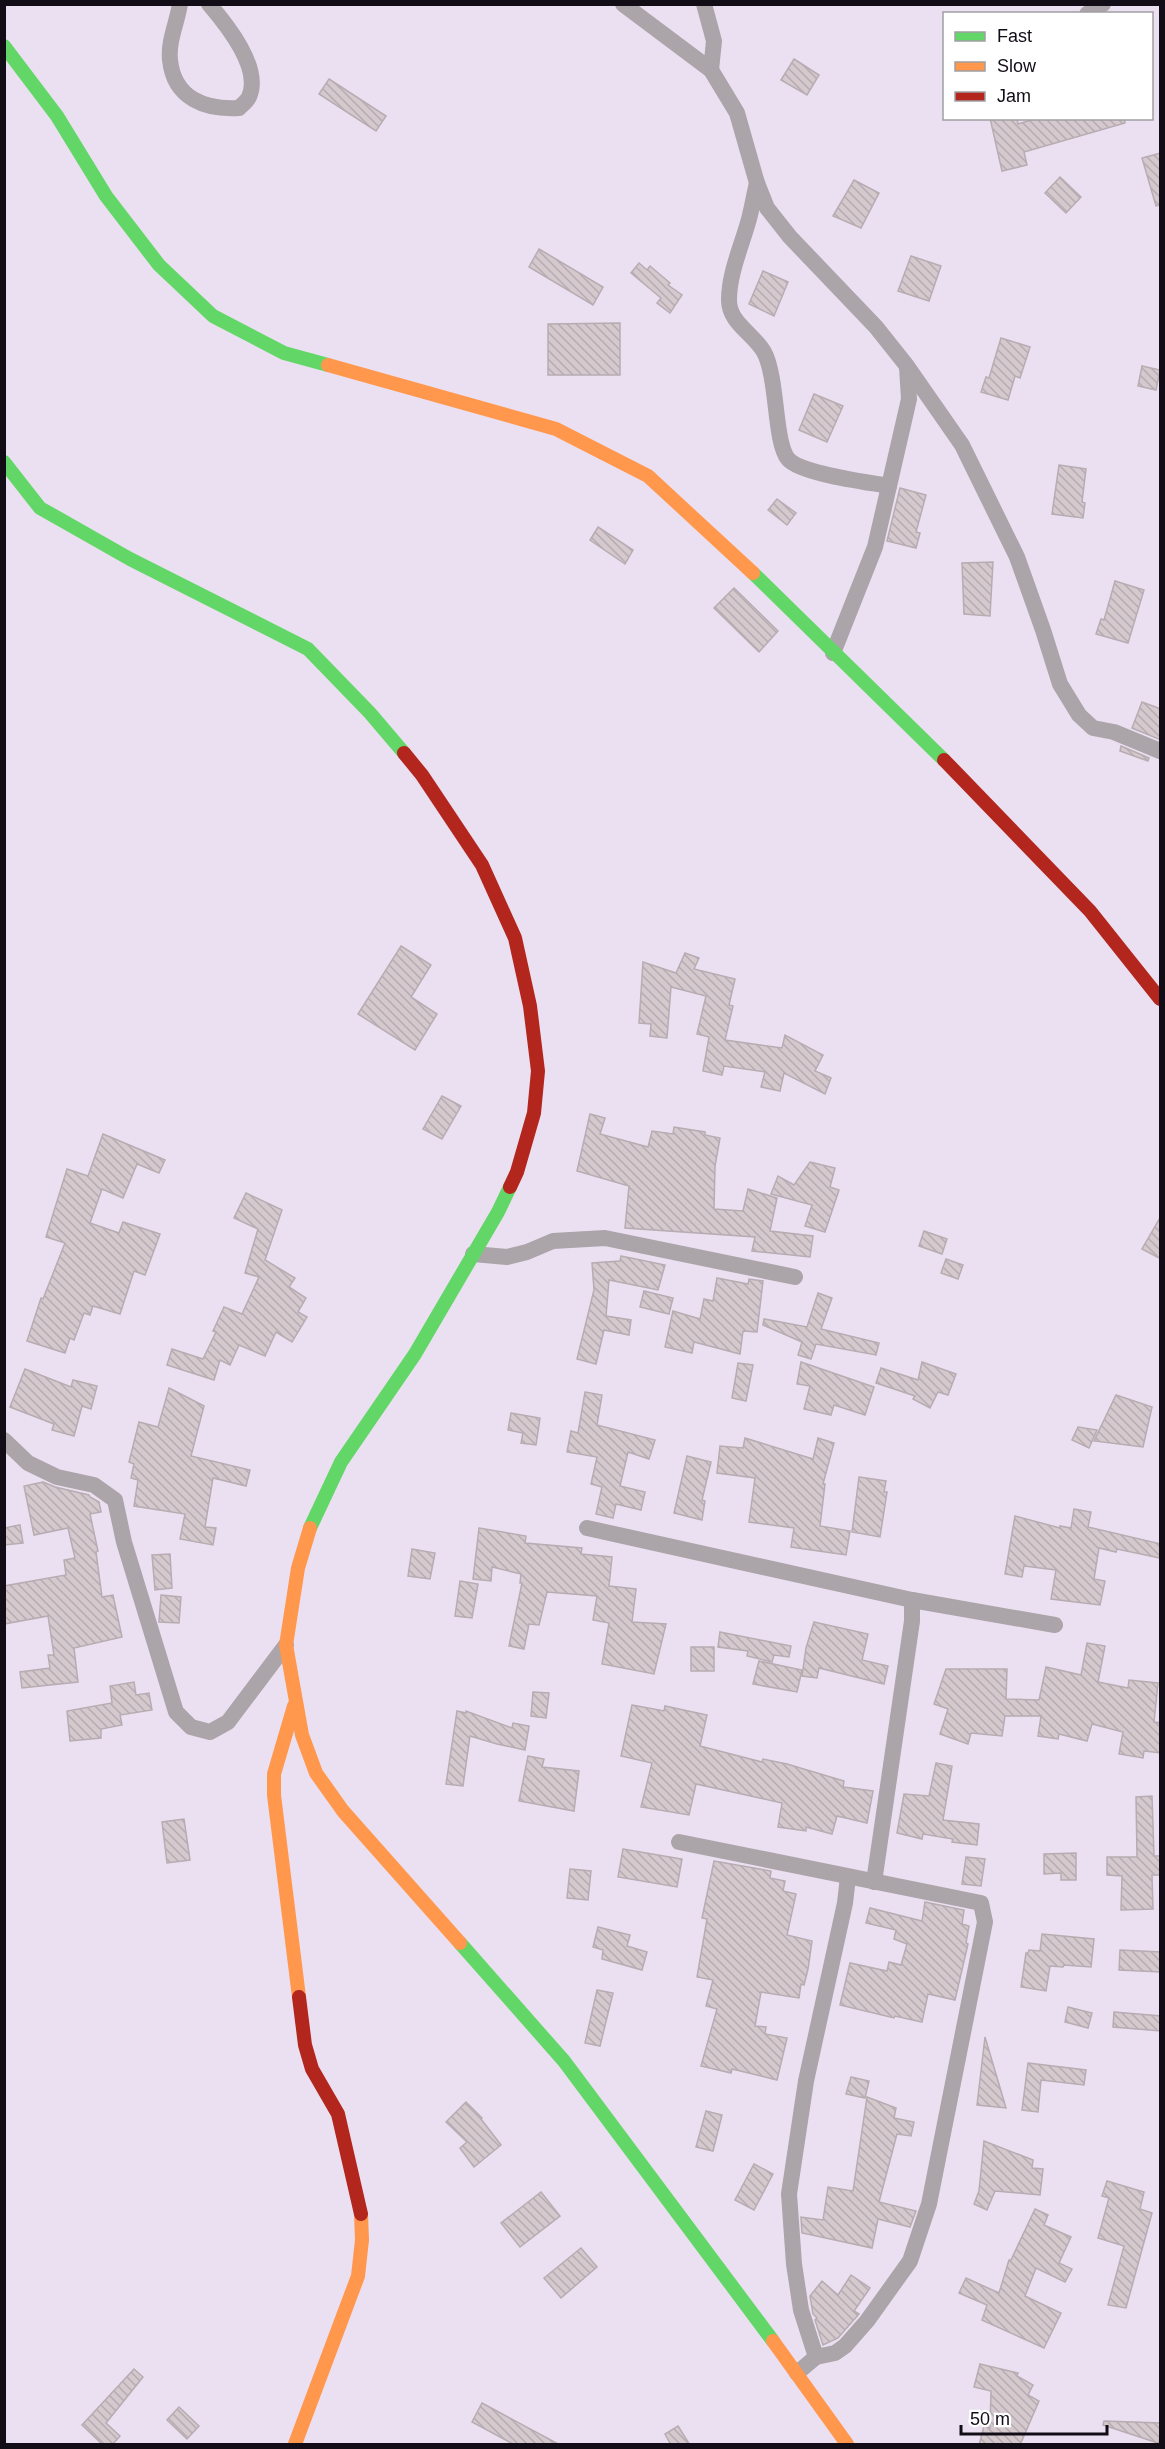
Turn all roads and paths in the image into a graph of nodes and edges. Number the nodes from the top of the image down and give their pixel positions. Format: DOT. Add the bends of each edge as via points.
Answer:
graph roads {
  1 [pos="180,4"];
  2 [pos="209,4"];
  3 [pos="623,4"];
  4 [pos="704,4"];
  5 [pos="1103,4"];
  6 [pos="1090,12"];
  7 [pos="4,46"];
  8 [pos="711,70"];
  9 [pos="757,183"];
  10 [pos="907,366"];
  11 [pos="4,462"];
  12 [pos="889,486"];
  13 [pos="833,654"];
  14 [pos="1161,751"];
  15 [pos="1161,999"];
  16 [pos="473,1254"];
  17 [pos="795,1277"];
  18 [pos="4,1440"];
  19 [pos="587,1528"];
  20 [pos="912,1600"];
  21 [pos="1055,1625"];
  22 [pos="286,1645"];
  23 [pos="295,1701"];
  24 [pos="679,1842"];
  25 [pos="848,1877"];
  26 [pos="874,1882"];
  27 [pos="816,2357"];
  28 [pos="797,2373"];
  29 [pos="295,2445"];
  30 [pos="847,2445"];
  1 -- 2 [label="street" via="170,61 176,80 187,95 203,106 239,108 249,97 251,79 246,57"];
  3 -- 8 [label="street"];
  4 -- 8 [label="street" via="714,41"];
  5 -- 6 [label="street"];
  7 -- 13 [label="street" via="57,116 106,196 159,265 213,316 284,353 556,429 648,476 725,545"];
  8 -- 9 [label="street" via="737,113"];
  9 -- 10 [label="street" via="767,208 790,237 876,327"];
  9 -- 12 [label="street" via="729,300 732,316 764,352 787,458 803,469"];
  10 -- 12 [label="street" via="909,399"];
  10 -- 14 [label="street" via="962,445 988,496 1017,557 1060,684 1079,715 1093,728"];
  11 -- 16 [label="street" via="40,508 130,559 308,649 370,713 422,775 482,865 515,938 530,1006 538,1071 534,1113 517,1172"];
  12 -- 13 [label="street" via="875,547"];
  13 -- 15 [label="street" via="975,791 1090,911"];
  16 -- 17 [label="street" via="507,1257 553,1241 605,1238"];
  16 -- 22 [label="street" via="415,1354 341,1462 312,1521 298,1568"];
  18 -- 22 [label="street" via="28,1463 57,1477 94,1485 115,1500 176,1712 191,1727 210,1732 228,1722"];
  19 -- 20 [label="street"];
  20 -- 21 [label="street"];
  20 -- 26 [label="street"];
  22 -- 23 [label="street"];
  23 -- 28 [label="street" via="316,1773 343,1811 564,2061"];
  23 -- 29 [label="street" via="274,1774 274,1795 300,2018 312,2068 338,2114 361,2207 362,2240 358,2276"];
  24 -- 25 [label="street"];
  25 -- 26 [label="street"];
  25 -- 27 [label="street" via="806,2081 789,2194 801,2310"];
  26 -- 27 [label="street" via="981,1903 985,1922 929,2204 910,2261 845,2346"];
  27 -- 28 [label="street"];
  28 -- 30 [label="street"];
}
